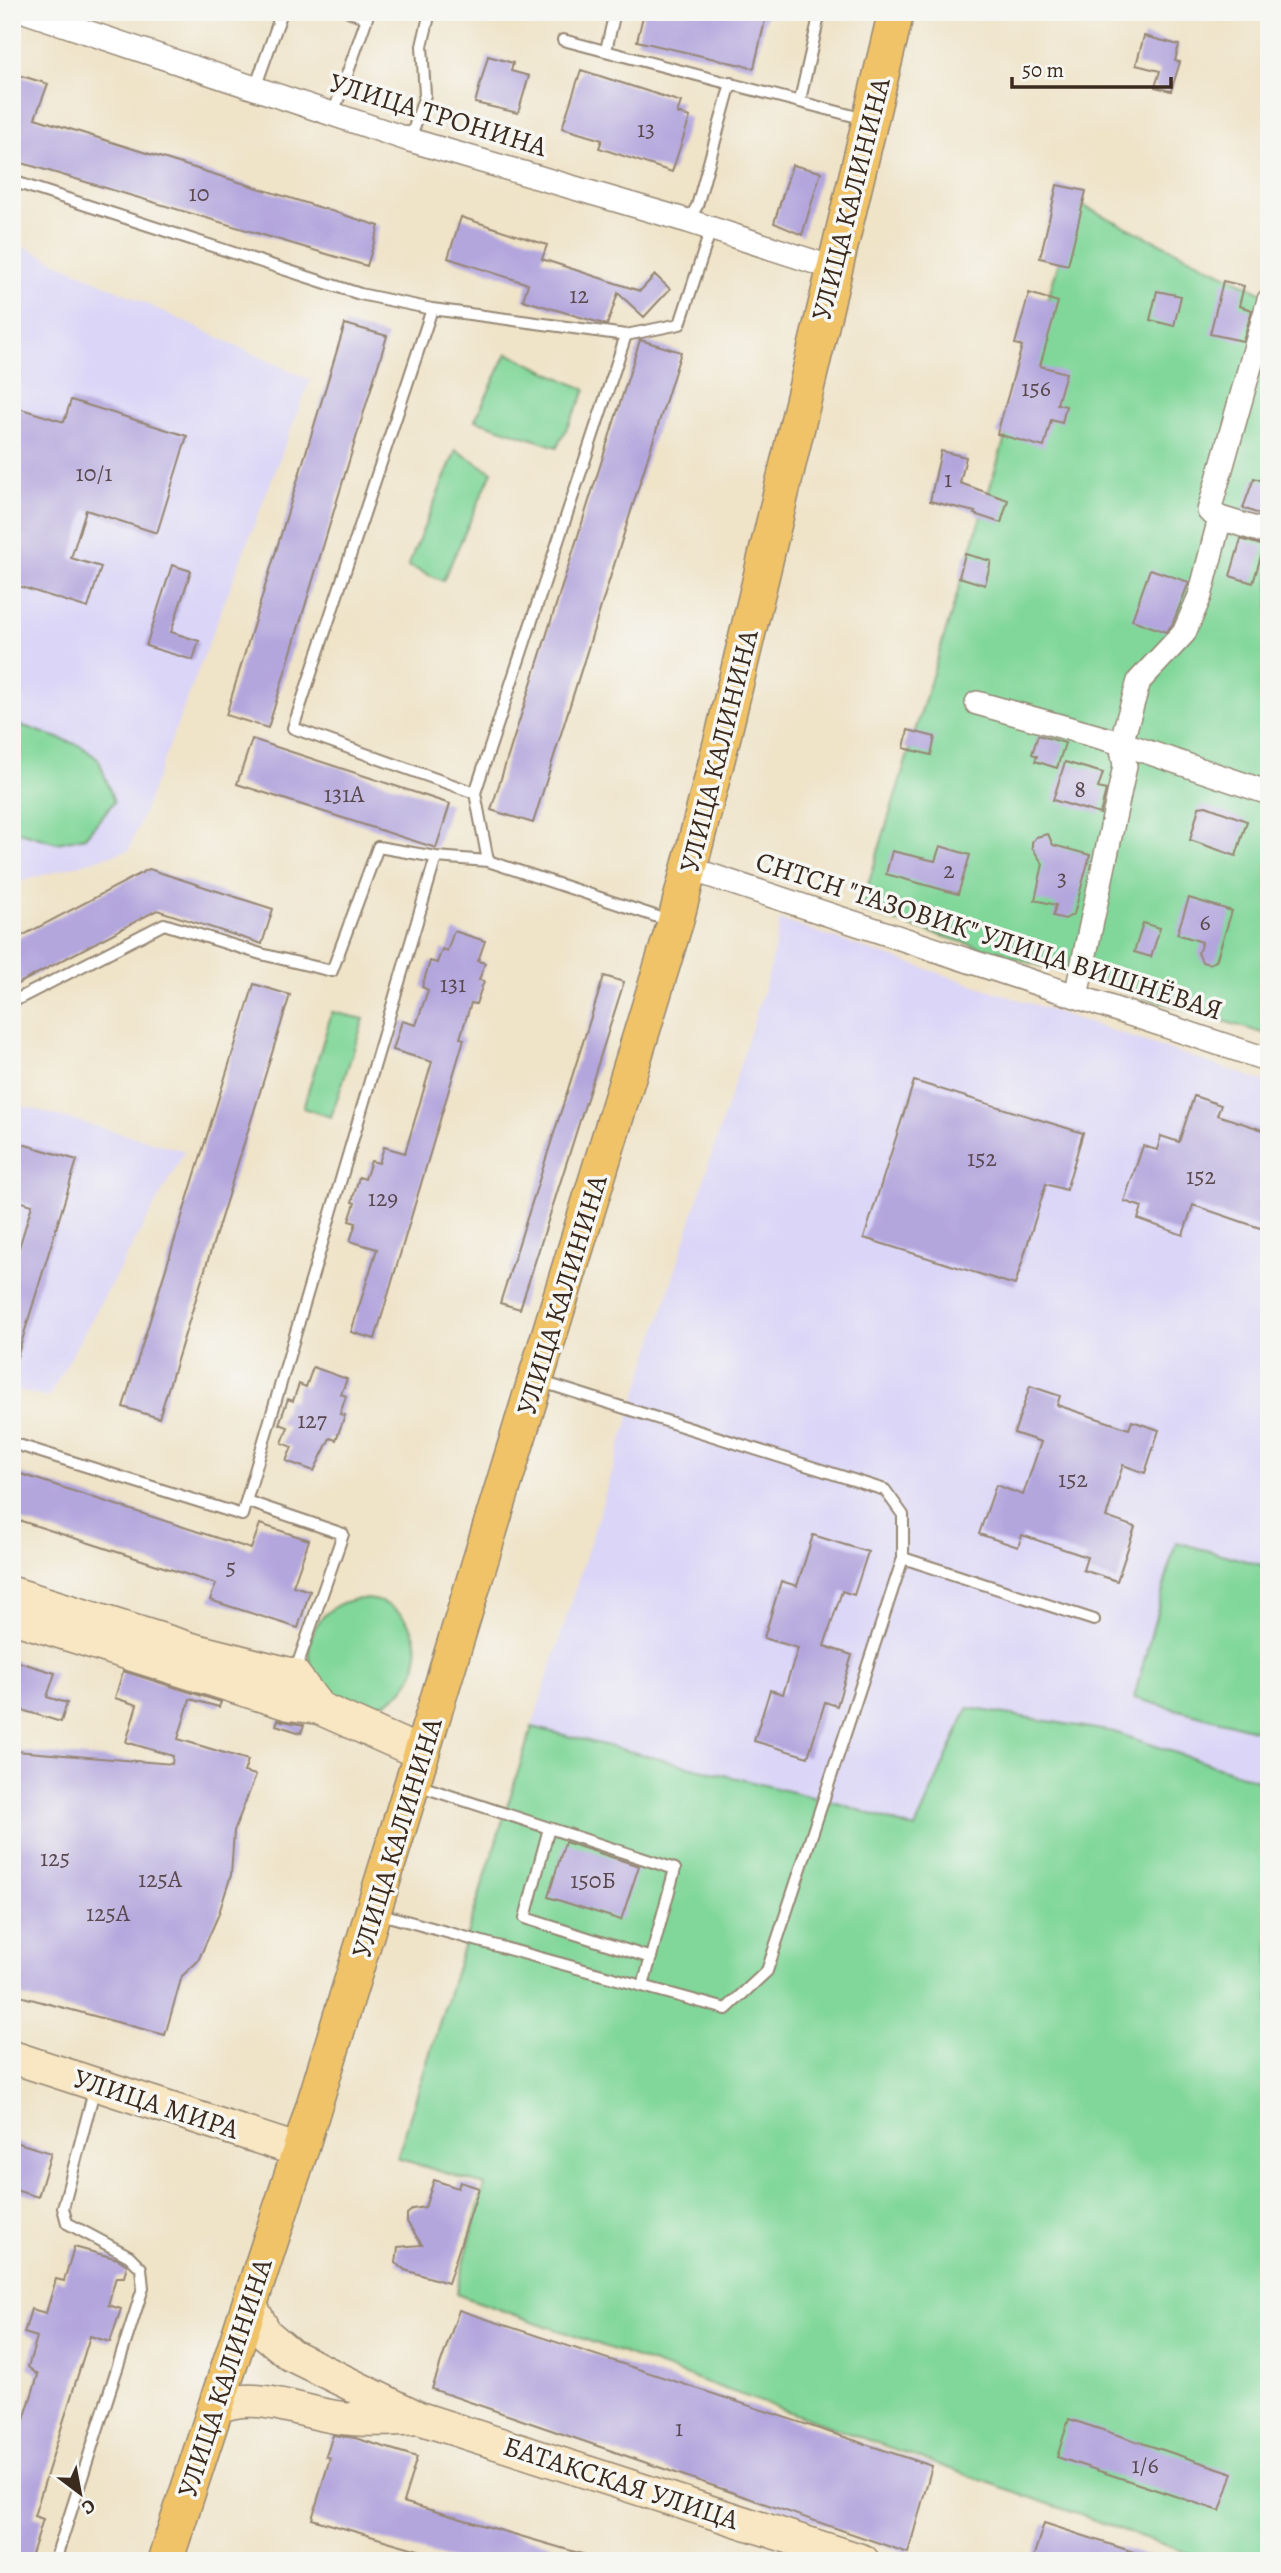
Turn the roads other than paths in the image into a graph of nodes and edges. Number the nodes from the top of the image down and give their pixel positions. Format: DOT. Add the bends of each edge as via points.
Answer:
graph roads {
  1 [pos="27,12"];
  2 [pos="282,12"];
  3 [pos="350,12"];
  4 [pos="430,12"];
  5 [pos="615,12"];
  6 [pos="820,12"];
  7 [pos="896,12"];
  8 [pos="562,40"];
  9 [pos="606,50"];
  10 [pos="731,83"];
  11 [pos="255,88"];
  12 [pos="800,100"];
  13 [pos="333,114"];
  14 [pos="871,121"];
  15 [pos="410,140"];
  16 [pos="12,181"];
  17 [pos="688,221"];
  18 [pos="710,229"];
  19 [pos="833,268"];
  20 [pos="1269,300"];
  21 [pos="432,309"];
  22 [pos="626,335"];
  23 [pos="1220,518"];
  24 [pos="1269,533"];
  25 [pos="977,703"];
  26 [pos="1121,743"];
  27 [pos="475,793"];
  28 [pos="1269,793"];
  29 [pos="436,857"];
  30 [pos="488,861"];
  31 [pos="691,869"];
  32 [pos="675,923"];
  33 [pos="1076,996"];
  34 [pos="12,1002"];
  35 [pos="1269,1059"];
  36 [pos="537,1380"];
  37 [pos="12,1443"];
  38 [pos="246,1501"];
  39 [pos="903,1558"];
  40 [pos="12,1593"];
  41 [pos="12,1617"];
  42 [pos="1094,1620"];
  43 [pos="294,1675"];
  44 [pos="318,1708"];
  45 [pos="419,1769"];
  46 [pos="549,1828"];
  47 [pos="374,1912"];
  48 [pos="651,1958"];
  49 [pos="643,1986"];
  50 [pos="12,2057"];
  51 [pos="96,2084"];
  52 [pos="300,2151"];
  53 [pos="250,2304"];
  54 [pos="215,2408"];
  55 [pos="419,2418"];
  56 [pos="55,2561"];
  57 [pos="165,2561"];
  58 [pos="863,2561"];
  1 -- 11 [label="street, УЛИЦА ТРОНИНА"];
  2 -- 11 [label="lane"];
  3 -- 13 [label="lane" via="366,18"];
  4 -- 15 [label="lane" via="422,46 425,95"];
  5 -- 9 [label="lane"];
  6 -- 12 [label="lane"];
  7 -- 14 [label="main road, УЛИЦА КАЛИНИНА"];
  8 -- 9 [label="lane"];
  9 -- 10 [label="lane"];
  10 -- 12 [label="lane"];
  10 -- 17 [label="lane" via="697,205"];
  11 -- 13 [label="street, УЛИЦА ТРОНИНА"];
  12 -- 14 [label="lane"];
  13 -- 15 [label="street, УЛИЦА ТРОНИНА"];
  14 -- 19 [label="main road, УЛИЦА КАЛИНИНА"];
  15 -- 17 [label="street, УЛИЦА ТРОНИНА"];
  16 -- 21 [label="lane" via="360,294"];
  17 -- 18 [label="street, УЛИЦА ТРОНИНА"];
  18 -- 19 [label="street, УЛИЦА ТРОНИНА"];
  18 -- 22 [label="lane" via="680,324"];
  19 -- 31 [label="main road, УЛИЦА КАЛИНИНА"];
  20 -- 23 [label="street" via="1209,511"];
  21 -- 22 [label="lane"];
  21 -- 27 [label="lane" via="293,728"];
  22 -- 27 [label="lane"];
  23 -- 24 [label="street"];
  23 -- 26 [label="street" via="1200,596 1184,633 1139,681"];
  25 -- 26 [label="street"];
  26 -- 28 [label="street"];
  26 -- 33 [label="street" via="1125,766"];
  27 -- 30 [label="lane"];
  29 -- 30 [label="lane"];
  29 -- 34 [label="lane" via="378,847 332,971 164,923"];
  29 -- 38 [label="lane"];
  30 -- 32 [label="lane"];
  31 -- 32 [label="main road, УЛИЦА КАЛИНИНА"];
  31 -- 33 [label="street, СНТСН \"ГАЗОВИК\" УЛИЦА ВИШНЁВАЯ"];
  32 -- 36 [label="main road, УЛИЦА КАЛИНИНА"];
  33 -- 35 [label="street, СНТСН \"ГАЗОВИК\" УЛИЦА ВИШНЁВАЯ"];
  36 -- 39 [label="lane" via="885,1490 903,1515"];
  36 -- 45 [label="main road, УЛИЦА КАЛИНИНА"];
  37 -- 38 [label="lane" via="242,1515"];
  38 -- 43 [label="lane" via="343,1534"];
  39 -- 42 [label="lane"];
  39 -- 49 [label="lane" via="767,1971 726,2008"];
  40 -- 43 [label="street" via="194,1650"];
  41 -- 44 [label="street"];
  43 -- 44 [label="street"];
  44 -- 45 [label="street"];
  45 -- 46 [label="lane"];
  45 -- 47 [label="main road, УЛИЦА КАЛИНИНА"];
  46 -- 48 [label="lane" via="675,1870"];
  46 -- 48 [label="lane" via="525,1918"];
  47 -- 49 [label="lane"];
  47 -- 52 [label="main road, УЛИЦА КАЛИНИНА"];
  48 -- 49 [label="lane"];
  50 -- 51 [label="street, УЛИЦА МИРА"];
  51 -- 52 [label="street, УЛИЦА МИРА"];
  51 -- 56 [label="lane" via="63,2208 67,2223 129,2256 141,2268 144,2288"];
  52 -- 53 [label="main road, УЛИЦА КАЛИНИНА"];
  53 -- 54 [label="main road, УЛИЦА КАЛИНИНА"];
  53 -- 55 [label="street, БАТАКСКАЯ УЛИЦА" via="266,2334 291,2355"];
  54 -- 55 [label="street, БАТАКСКАЯ УЛИЦА" via="233,2400 274,2402 342,2418"];
  54 -- 57 [label="main road, УЛИЦА КАЛИНИНА"];
  55 -- 58 [label="street, БАТАКСКАЯ УЛИЦА"];
}
